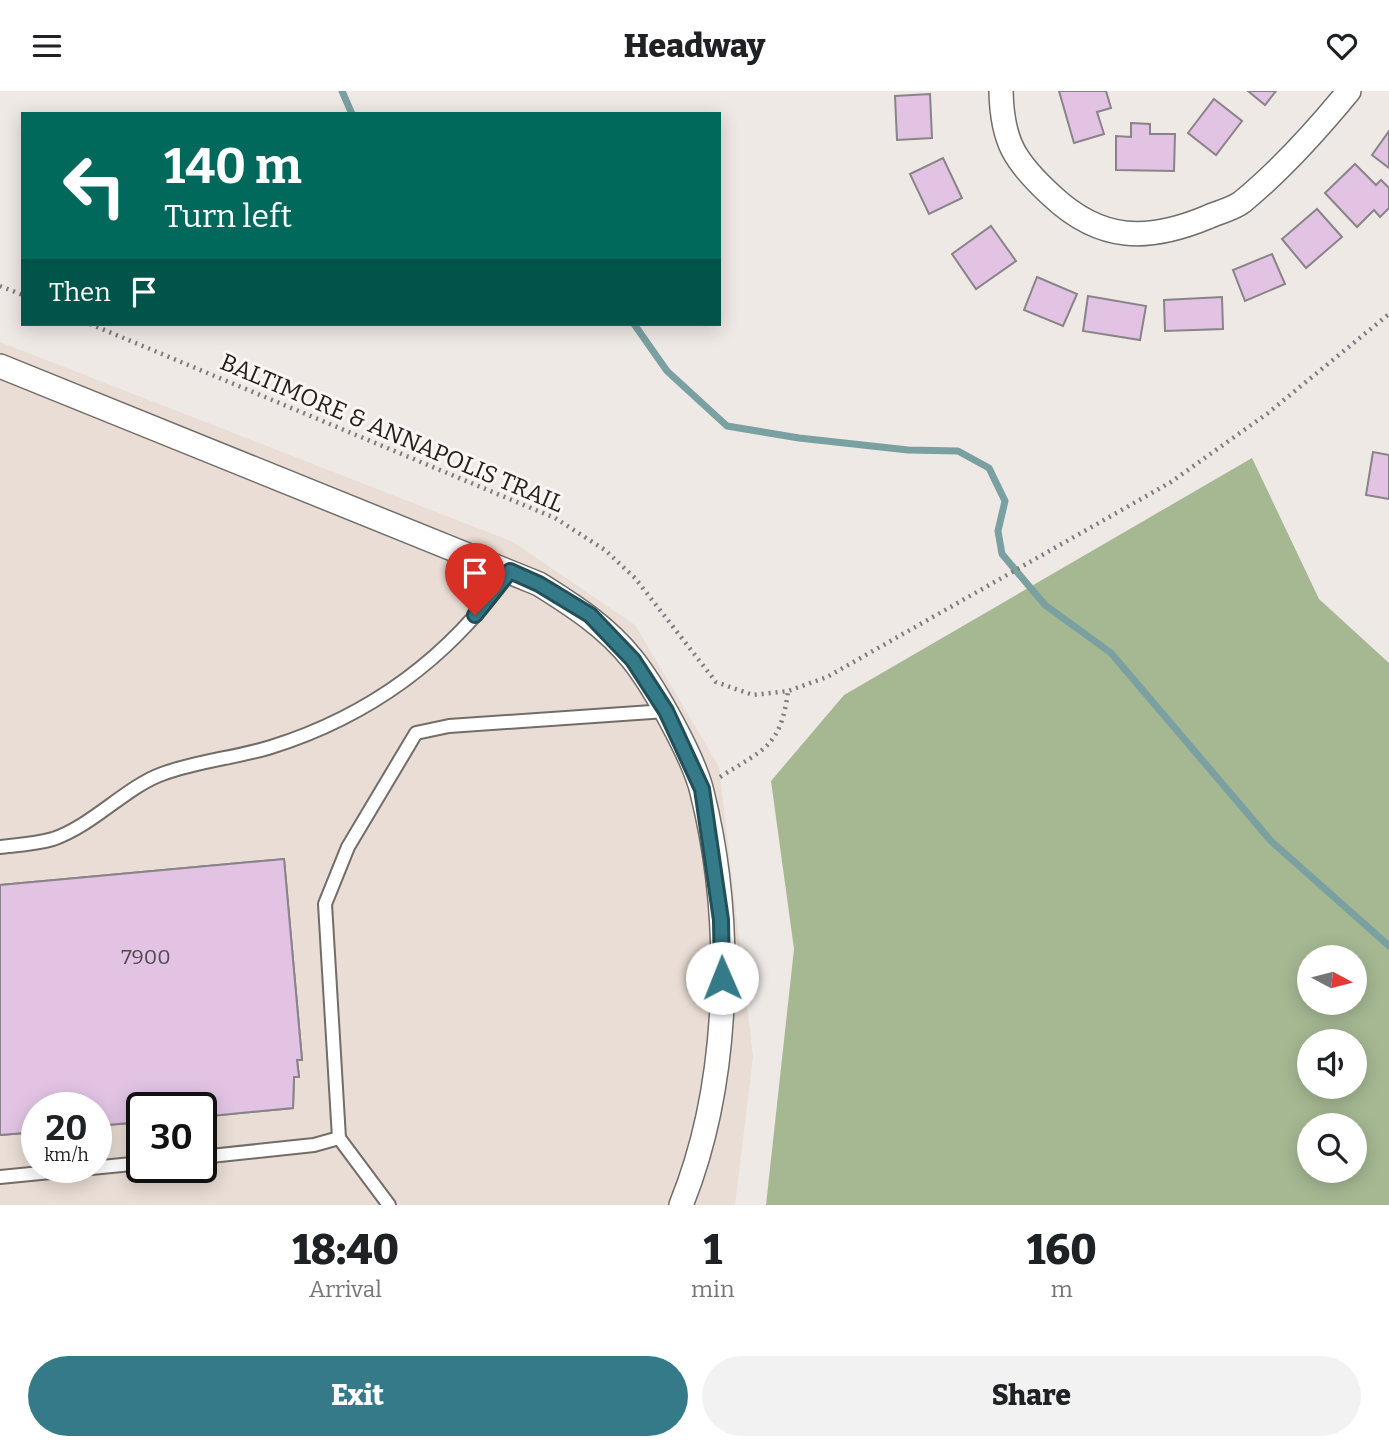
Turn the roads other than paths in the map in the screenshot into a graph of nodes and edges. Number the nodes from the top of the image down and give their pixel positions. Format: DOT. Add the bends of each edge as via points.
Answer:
graph roads {
  1 [pos="1001,91"];
  2 [pos="1349,91"];
  3 [pos="0,366"];
  4 [pos="510,571"];
  5 [pos="666,711"];
  6 [pos="0,847"];
  7 [pos="339,1138"];
  8 [pos="217,1155"];
  9 [pos="126,1165"];
  10 [pos="0,1177"];
  11 [pos="389,1205"];
  12 [pos="681,1205"];
  1 -- 2 [label="street" via="1001,126 1024,170 1064,208 1102,229 1148,236 1240,204 1318,129"];
  3 -- 4 [label="street"];
  4 -- 5 [label="street" via="590,615 633,660"];
  4 -- 6 [label="lane" via="490,600 431,661 375,702 326,727 270,747 161,774 53,839"];
  5 -- 7 [label="lane" via="449,726 416,733 348,847 325,904"];
  5 -- 12 [label="street" via="702,789 721,920 719,1053 705,1127"];
  7 -- 8 [label="lane"];
  7 -- 11 [label="lane"];
  9 -- 10 [label="lane"];
}
